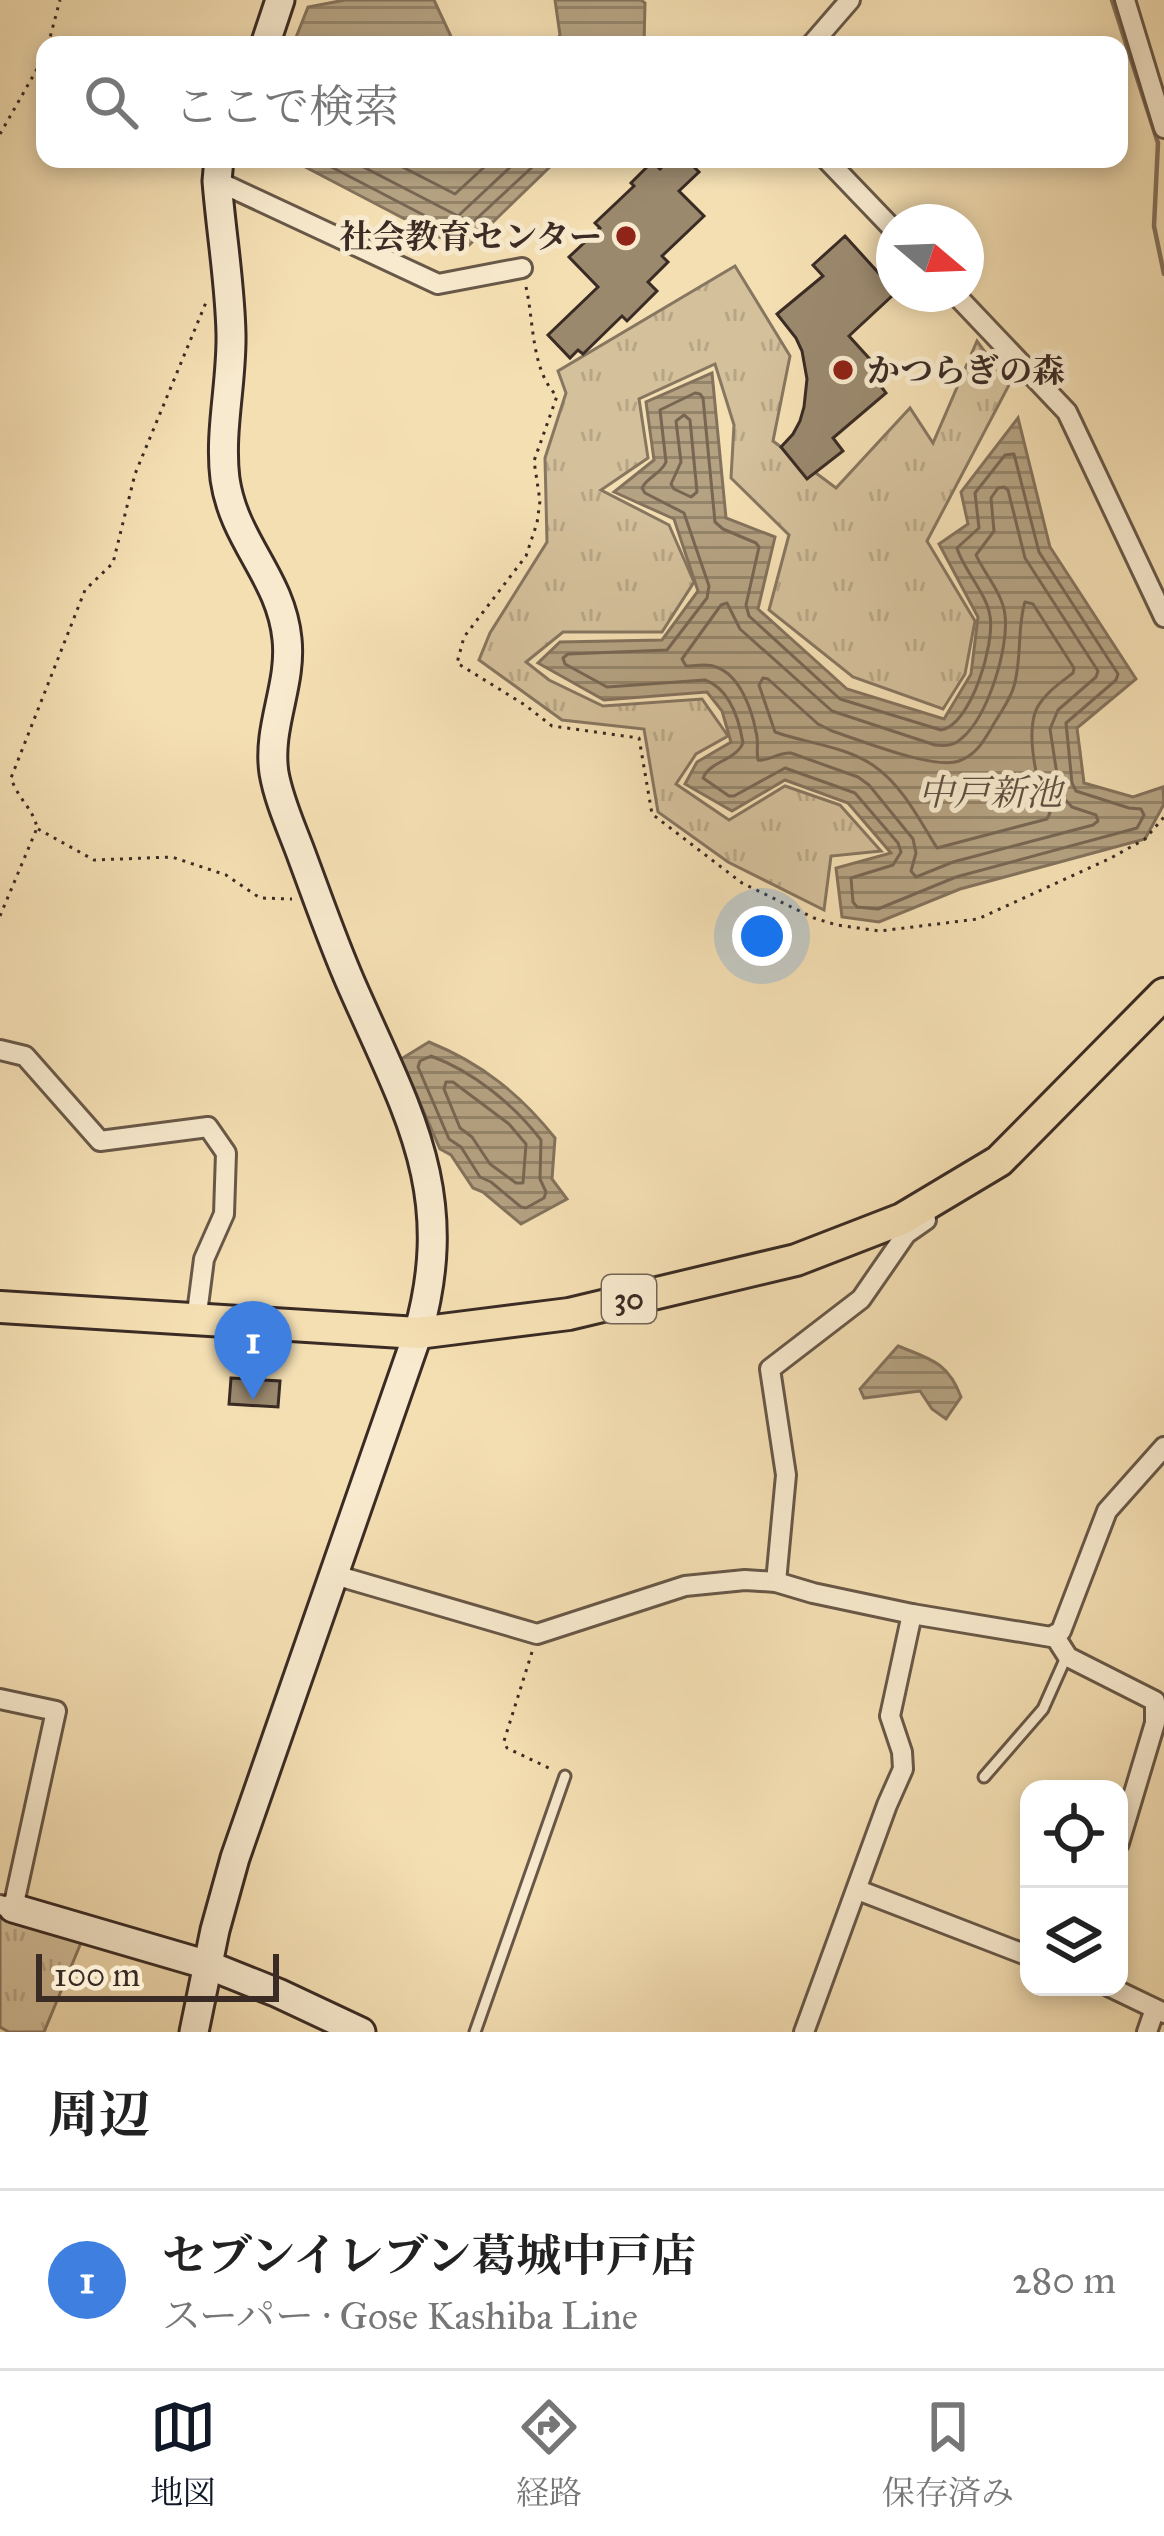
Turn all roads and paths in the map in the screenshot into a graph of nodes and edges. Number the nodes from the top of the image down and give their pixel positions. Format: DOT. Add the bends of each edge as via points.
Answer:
graph roads {
  1 [pos="60,0"];
  2 [pos="280,0"];
  3 [pos="850,0"];
  4 [pos="1125,0"];
  5 [pos="50,36"];
  6 [pos="268,36"];
  7 [pos="819,36"];
  8 [pos="36,71"];
  9 [pos="1164,128"];
  10 [pos="0,134"];
  11 [pos="835,168"];
  12 [pos="218,170"];
  13 [pos="876,211"];
  14 [pos="227,268"];
  15 [pos="521,268"];
  16 [pos="972,312"];
  17 [pos="1164,617"];
  18 [pos="1164,817"];
  19 [pos="37,828"];
  20 [pos="318,899"];
  21 [pos="0,916"];
  22 [pos="1164,994"];
  23 [pos="0,1050"];
  24 [pos="898,1231"];
  25 [pos="0,1307"];
  26 [pos="196,1321"];
  27 [pos="418,1334"];
  28 [pos="1164,1447"];
  29 [pos="335,1575"];
  30 [pos="776,1582"];
  31 [pos="912,1614"];
  32 [pos="538,1634"];
  33 [pos="1054,1635"];
  34 [pos="1067,1655"];
  35 [pos="0,1699"];
  36 [pos="566,1776"];
  37 [pos="984,1777"];
  38 [pos="1128,1813"];
  39 [pos="858,1890"];
  40 [pos="7,1906"];
  41 [pos="1020,1953"];
  42 [pos="208,1965"];
  43 [pos="1128,1996"];
  44 [pos="1159,2011"];
  45 [pos="194,2032"];
  46 [pos="362,2032"];
  47 [pos="475,2032"];
  48 [pos="804,2032"];
  49 [pos="1147,2032"];
  1 -- 5 [label="path"];
  2 -- 6 [label="street"];
  3 -- 7 [label="street"];
  4 -- 9 [label="street"];
  8 -- 10 [label="path"];
  11 -- 13 [label="street"];
  12 -- 14 [label="street"];
  12 -- 15 [label="street" via="438,284"];
  14 -- 19 [label="path" via="135,474 113,563 85,590 11,778"];
  14 -- 20 [label="street" via="226,482 284,619 289,669 274,773"];
  15 -- 18 [label="path" via="543,375 556,396 534,461 537,523 526,556 464,637 457,663 552,726 639,739 652,814 742,883 837,925 880,931 978,920 1109,860"];
  16 -- 17 [label="street" via="1067,412"];
  19 -- 20 [label="path" via="94,860 172,857 226,875 260,898"];
  19 -- 21 [label="path"];
  20 -- 27 [label="street" via="421,1146 433,1235"];
  22 -- 24 [label="main road, 30" via="999,1161"];
  23 -- 26 [label="street" via="25,1056 100,1141 208,1127 226,1154 224,1214 204,1259"];
  24 -- 27 [label="main road, 30" via="569,1314"];
  24 -- 30 [label="street" via="861,1299 770,1369 786,1475"];
  25 -- 26 [label="main road, 30"];
  26 -- 27 [label="main road, 30"];
  27 -- 29 [label="street"];
  28 -- 33 [label="street" via="1107,1511"];
  29 -- 32 [label="street"];
  29 -- 42 [label="street" via="235,1858"];
  30 -- 31 [label="street"];
  30 -- 32 [label="street" via="685,1586"];
  31 -- 33 [label="street"];
  31 -- 39 [label="street" via="890,1716 904,1769"];
  32 -- 36 [label="path" via="504,1741"];
  33 -- 34 [label="street"];
  34 -- 37 [label="lane" via="1043,1709"];
  34 -- 38 [label="street" via="1155,1701"];
  35 -- 40 [label="street" via="56,1711"];
  36 -- 47 [label="lane"];
  39 -- 41 [label="street"];
  39 -- 48 [label="street"];
  40 -- 42 [label="street"];
  42 -- 45 [label="street"];
  42 -- 46 [label="street"];
  43 -- 44 [label="street"];
  44 -- 49 [label="street"];
}
